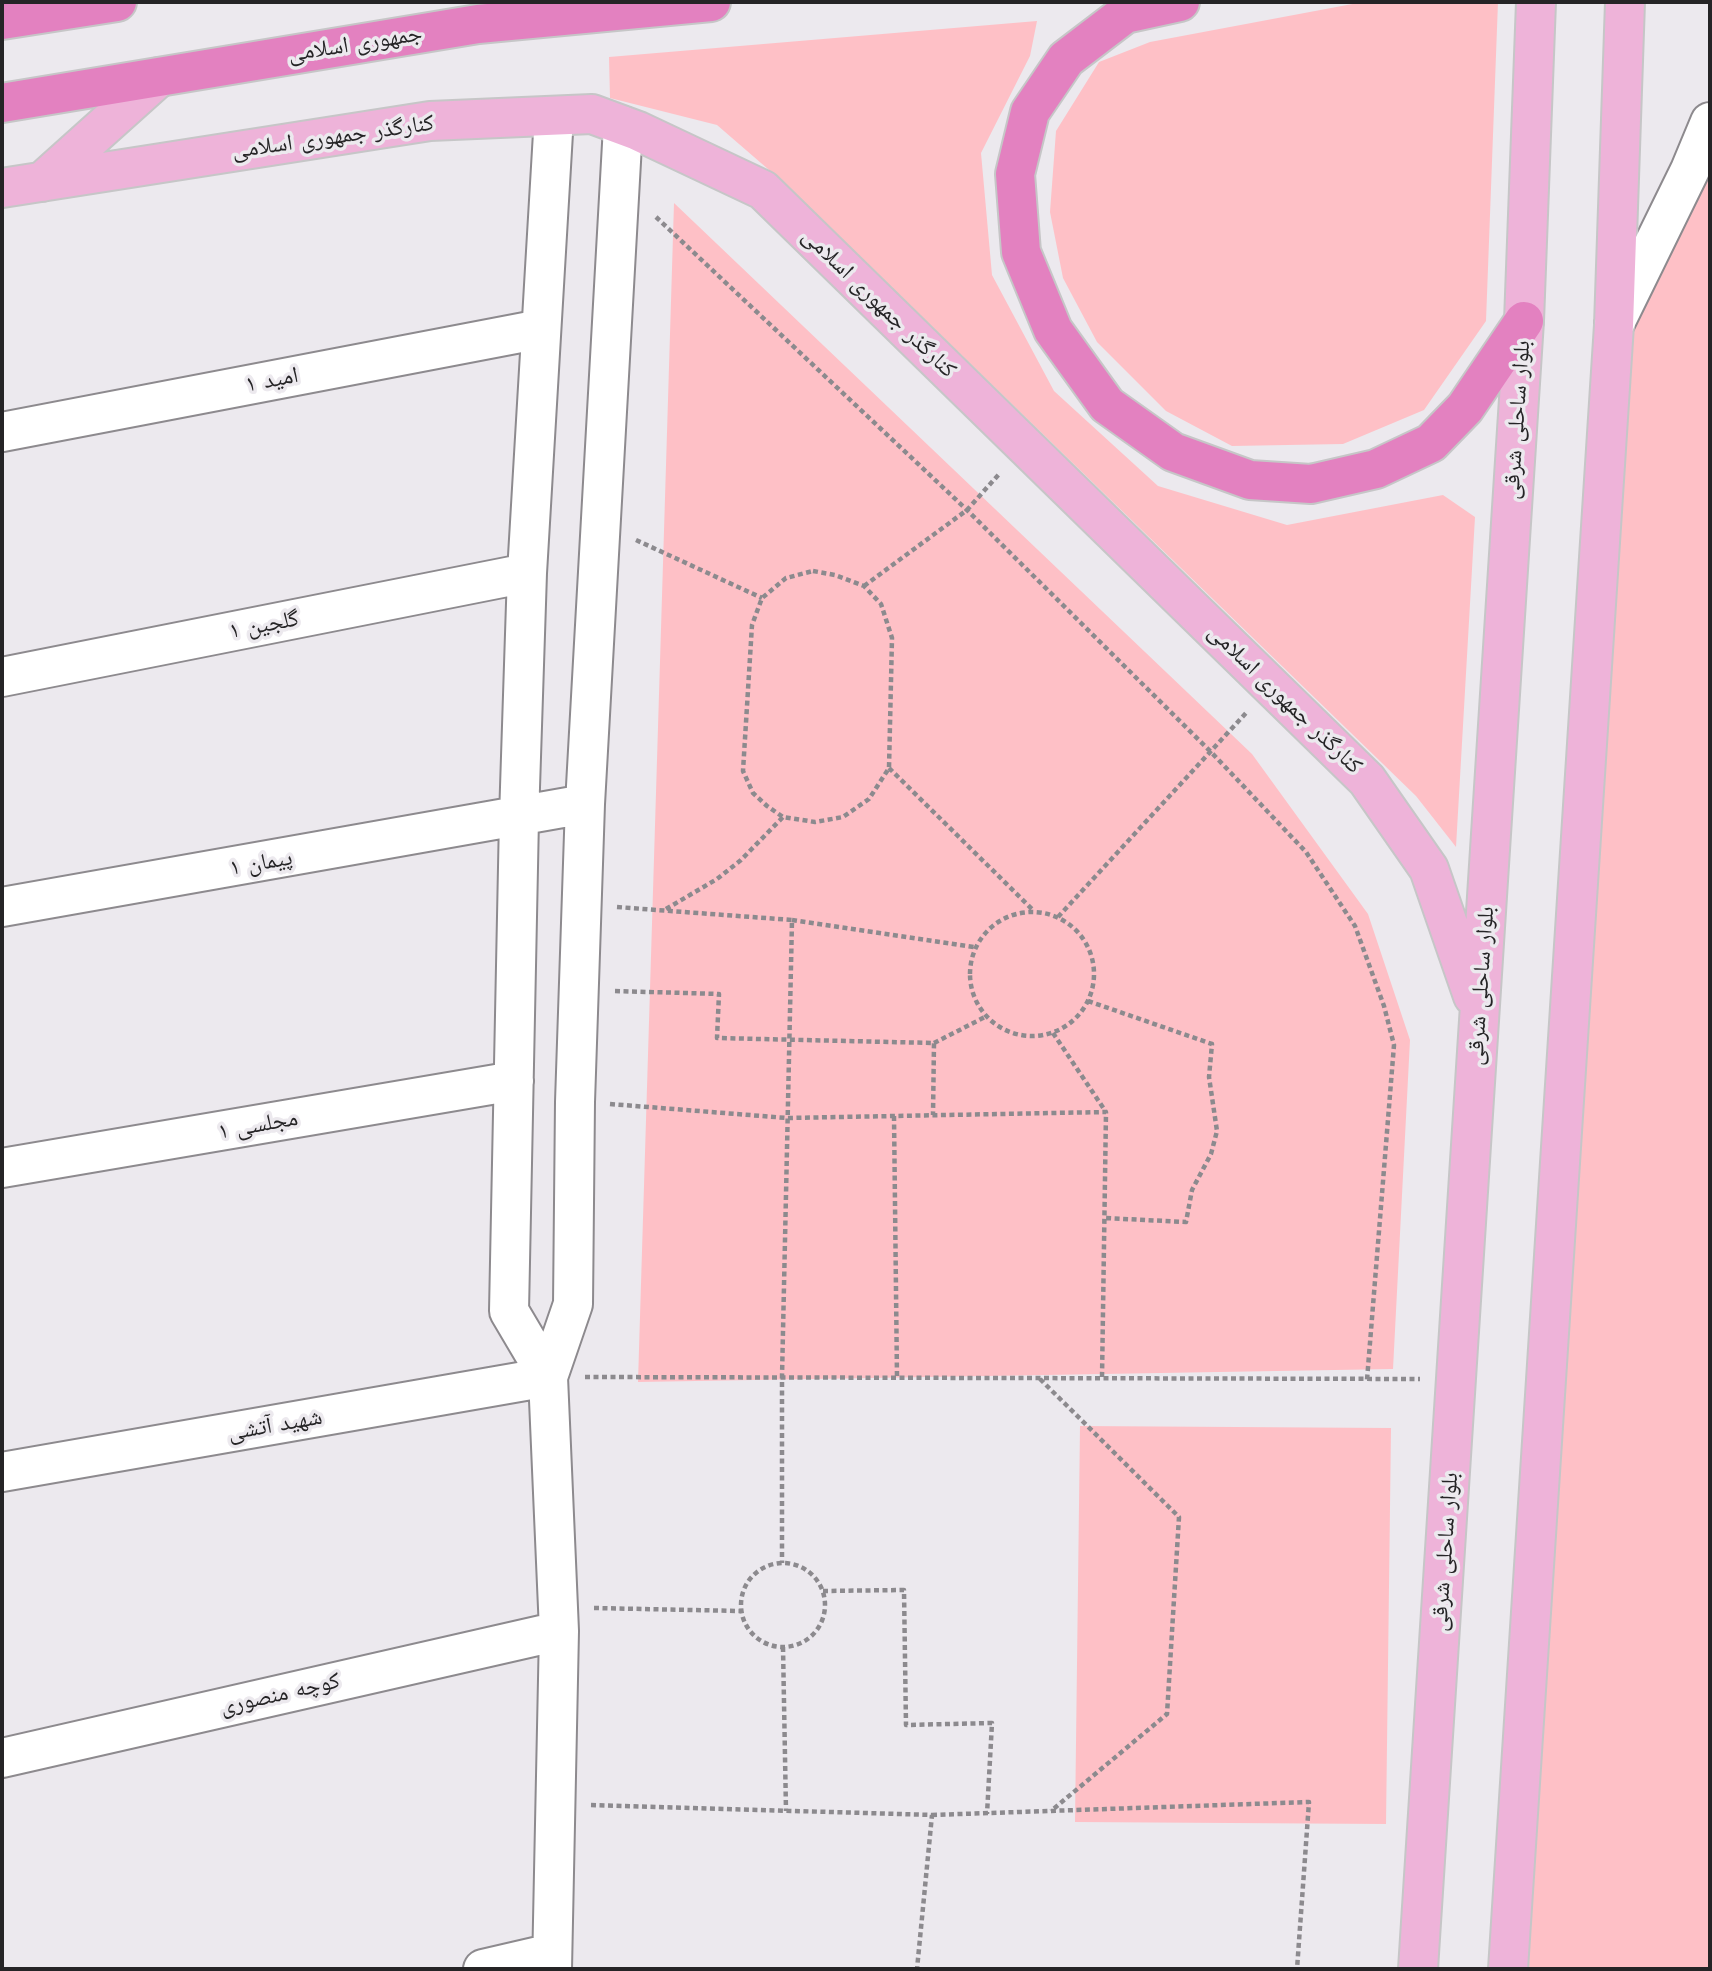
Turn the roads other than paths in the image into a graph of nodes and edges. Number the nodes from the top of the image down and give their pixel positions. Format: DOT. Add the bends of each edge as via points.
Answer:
graph roads {
  1 [pos="117,2"];
  2 [pos="711,2"];
  3 [pos="1180,2"];
  4 [pos="1535,2"];
  5 [pos="1625,2"];
  6 [pos="2,20"];
  7 [pos="159,77"];
  8 [pos="2,103"];
  9 [pos="554,116"];
  10 [pos="1710,122"];
  11 [pos="623,126"];
  12 [pos="42,182"];
  13 [pos="2,188"];
  14 [pos="1524,321"];
  15 [pos="1614,325"];
  16 [pos="541,329"];
  17 [pos="2,432"];
  18 [pos="527,573"];
  19 [pos="2,677"];
  20 [pos="585,804"];
  21 [pos="519,818"];
  22 [pos="2,907"];
  23 [pos="1479,1014"];
  24 [pos="514,1082"];
  25 [pos="2,1168"];
  26 [pos="548,1377"];
  27 [pos="2,1470"];
  28 [pos="2,1494"];
  29 [pos="559,1619"];
  30 [pos="2,1758"];
  31 [pos="552,1961"];
  32 [pos="483,1969"];
  33 [pos="1418,1969"];
  34 [pos="1508,1969"];
  1 -- 6 [label="highway"];
  2 -- 7 [label="highway, جمهوری اسلامی" via="478,24"];
  3 -- 14 [label="highway" via="1125,14 1066,59 1030,112 1015,174 1021,252 1053,330 1107,405 1173,452 1250,481 1311,484 1376,469 1431,443 1465,408"];
  4 -- 14 [label="main road, بلوار ساحلی شرقی"];
  5 -- 15 [label="main road"];
  7 -- 8 [label="highway, جمهوری اسلامی"];
  7 -- 12 [label="main road"];
  9 -- 11 [label="main road, کنارگذر جمهوری اسلامی" via="592,114"];
  9 -- 12 [label="main road, کنارگذر جمهوری اسلامی" via="430,121"];
  9 -- 16 [label="street"];
  10 -- 15 [label="street"];
  11 -- 20 [label="street"];
  11 -- 23 [label="main road, کنارگذر جمهوری اسلامی" via="763,191 1367,780 1429,869"];
  12 -- 13 [label="main road, کنارگذر جمهوری اسلامی"];
  14 -- 23 [label="main road, بلوار ساحلی شرقی"];
  15 -- 34 [label="main road"];
  16 -- 17 [label="street, امید ۱"];
  16 -- 18 [label="street"];
  18 -- 19 [label="street, گلجین ۱"];
  18 -- 21 [label="street"];
  20 -- 21 [label="street, پیمان ۱"];
  20 -- 26 [label="street" via="573,1304"];
  21 -- 22 [label="street, پیمان ۱"];
  21 -- 24 [label="street"];
  23 -- 33 [label="main road, بلوار ساحلی شرقی"];
  24 -- 25 [label="street, مجلسی ۱"];
  24 -- 26 [label="street" via="509,1311"];
  26 -- 27 [label="street, شهید آتشی"];
  26 -- 29 [label="street"];
  27 -- 28 [label="street"];
  29 -- 30 [label="street, کوچه منصوری"];
  29 -- 31 [label="street"];
  31 -- 32 [label="street"];
}
